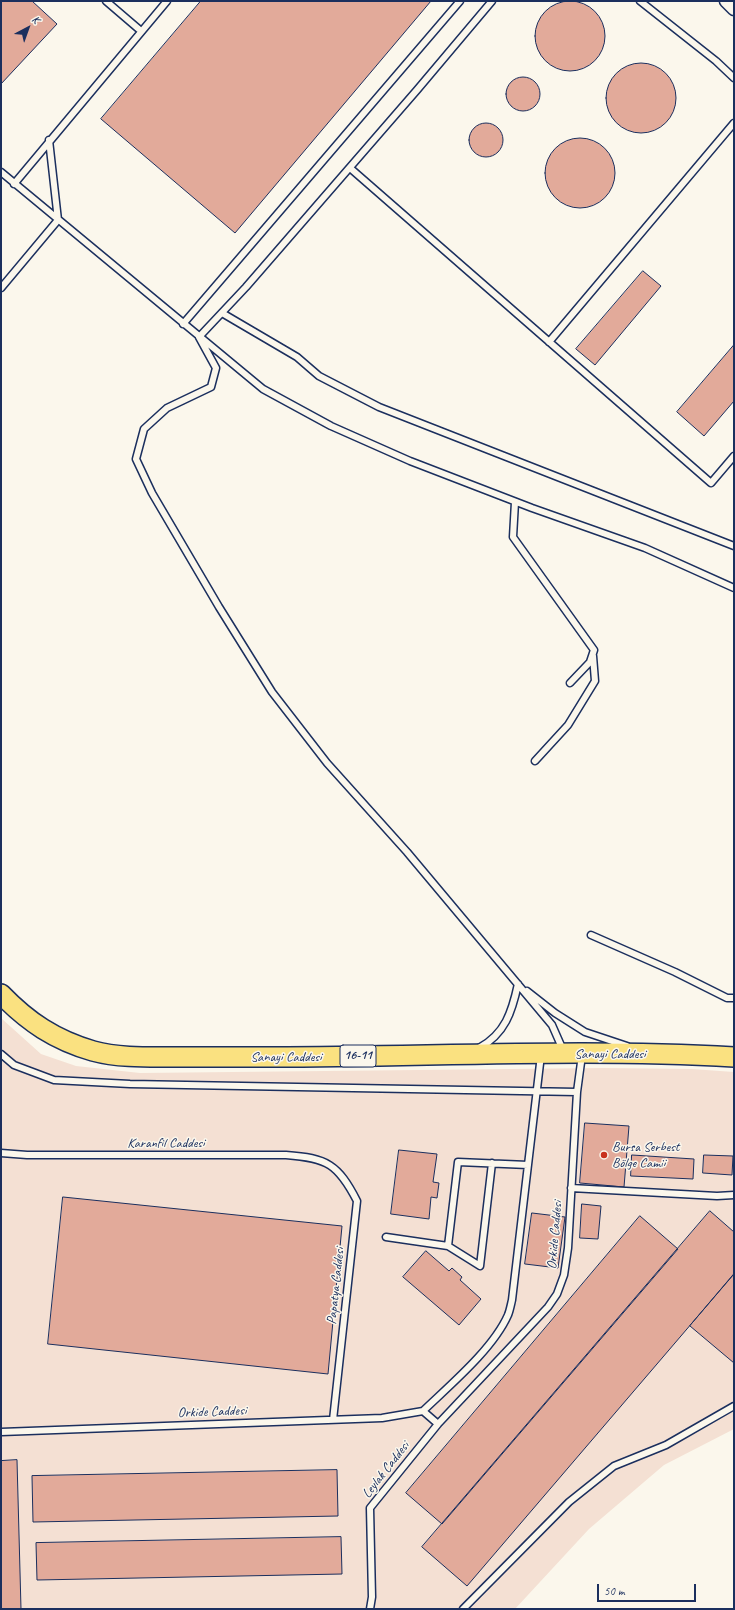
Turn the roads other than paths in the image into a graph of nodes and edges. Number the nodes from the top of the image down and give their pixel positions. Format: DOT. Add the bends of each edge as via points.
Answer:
graph roads {
  1 [pos="106,1"];
  2 [pos="167,1"];
  3 [pos="460,1"];
  4 [pos="492,1"];
  5 [pos="640,1"];
  6 [pos="726,1"];
  7 [pos="734,9"];
  8 [pos="141,31"];
  9 [pos="734,78"];
  10 [pos="734,123"];
  11 [pos="49,140"];
  12 [pos="350,168"];
  13 [pos="1,172"];
  14 [pos="14,184"];
  15 [pos="58,220"];
  16 [pos="1,288"];
  17 [pos="222,313"];
  18 [pos="183,324"];
  19 [pos="198,337"];
  20 [pos="549,342"];
  21 [pos="734,456"];
  22 [pos="515,502"];
  23 [pos="734,546"];
  24 [pos="734,588"];
  25 [pos="593,653"];
  26 [pos="570,683"];
  27 [pos="535,761"];
  28 [pos="591,935"];
  29 [pos="518,984"];
  30 [pos="1,994"];
  31 [pos="734,998"];
  32 [pos="542,1053"];
  33 [pos="573,1053"];
  34 [pos="1,1054"];
  35 [pos="467,1054"];
  36 [pos="655,1054"];
  37 [pos="734,1057"];
  38 [pos="537,1090"];
  39 [pos="577,1092"];
  40 [pos="1,1153"];
  41 [pos="492,1163"];
  42 [pos="330,1164"];
  43 [pos="528,1165"];
  44 [pos="571,1188"];
  45 [pos="734,1195"];
  46 [pos="386,1237"];
  47 [pos="448,1246"];
  48 [pos="734,1406"];
  49 [pos="423,1411"];
  50 [pos="333,1420"];
  51 [pos="438,1424"];
  52 [pos="1,1432"];
  53 [pos="370,1609"];
  54 [pos="463,1609"];
  1 -- 8 [label="lane"];
  2 -- 8 [label="lane"];
  3 -- 18 [label="lane"];
  4 -- 12 [label="lane"];
  5 -- 9 [label="lane"];
  6 -- 7 [label="street"];
  8 -- 11 [label="lane"];
  10 -- 20 [label="lane"];
  11 -- 14 [label="lane"];
  11 -- 15 [label="lane"];
  12 -- 17 [label="lane"];
  12 -- 20 [label="lane"];
  13 -- 14 [label="lane"];
  14 -- 15 [label="lane"];
  15 -- 16 [label="lane"];
  15 -- 18 [label="lane"];
  17 -- 19 [label="lane"];
  17 -- 23 [label="lane" via="297,357 319,376 379,407"];
  18 -- 19 [label="lane"];
  19 -- 22 [label="lane" via="263,389 331,426 410,461"];
  19 -- 29 [label="lane" via="216,368 211,388 167,408 144,429 136,459 152,492 272,692 327,763 407,852"];
  20 -- 21 [label="lane" via="711,483"];
  22 -- 24 [label="lane" via="645,548"];
  22 -- 25 [label="lane" via="513,537 594,650"];
  25 -- 26 [label="lane" via="590,662"];
  25 -- 27 [label="lane" via="595,682 568,725"];
  28 -- 31 [label="lane" via="727,998"];
  29 -- 33 [label="lane"];
  29 -- 35 [label="lane" via="512,1009 501,1029 490,1042"];
  29 -- 36 [label="lane" via="555,1013 585,1032"];
  30 -- 35 [label="main road, Sanayi Caddesi / 16-11" via="36,1025 59,1038 107,1053 163,1057"];
  32 -- 33 [label="main road, Sanayi Caddesi / 16-11"];
  32 -- 35 [label="main road, Sanayi Caddesi / 16-11"];
  32 -- 38 [label="lane"];
  33 -- 36 [label="main road, Sanayi Caddesi / 16-11"];
  33 -- 39 [label="lane, Orkide Caddesi"];
  34 -- 38 [label="lane" via="14,1065 54,1080 130,1084"];
  36 -- 37 [label="main road, Sanayi Caddesi / 16-11"];
  38 -- 39 [label="lane"];
  38 -- 43 [label="lane"];
  39 -- 44 [label="lane, Orkide Caddesi"];
  40 -- 42 [label="lane, Karanfil Caddesi" via="286,1155 308,1156"];
  41 -- 43 [label="lane"];
  41 -- 47 [label="lane" via="458,1162"];
  41 -- 47 [label="lane" via="480,1266"];
  42 -- 50 [label="lane, Papatya Caddesi" via="347,1181 357,1201"];
  43 -- 49 [label="lane" via="509,1314 496,1335 468,1368"];
  44 -- 45 [label="lane"];
  44 -- 51 [label="lane, Orkide Caddesi" via="568,1248 564,1275 557,1294 548,1307"];
  46 -- 47 [label="lane"];
  48 -- 54 [label="lane" via="666,1445 614,1466 569,1502"];
  49 -- 50 [label="lane, Orkide Caddesi" via="382,1418"];
  49 -- 51 [label="lane"];
  50 -- 52 [label="lane, Orkide Caddesi"];
  51 -- 53 [label="lane, Leylak Caddesi" via="370,1508"];
}
